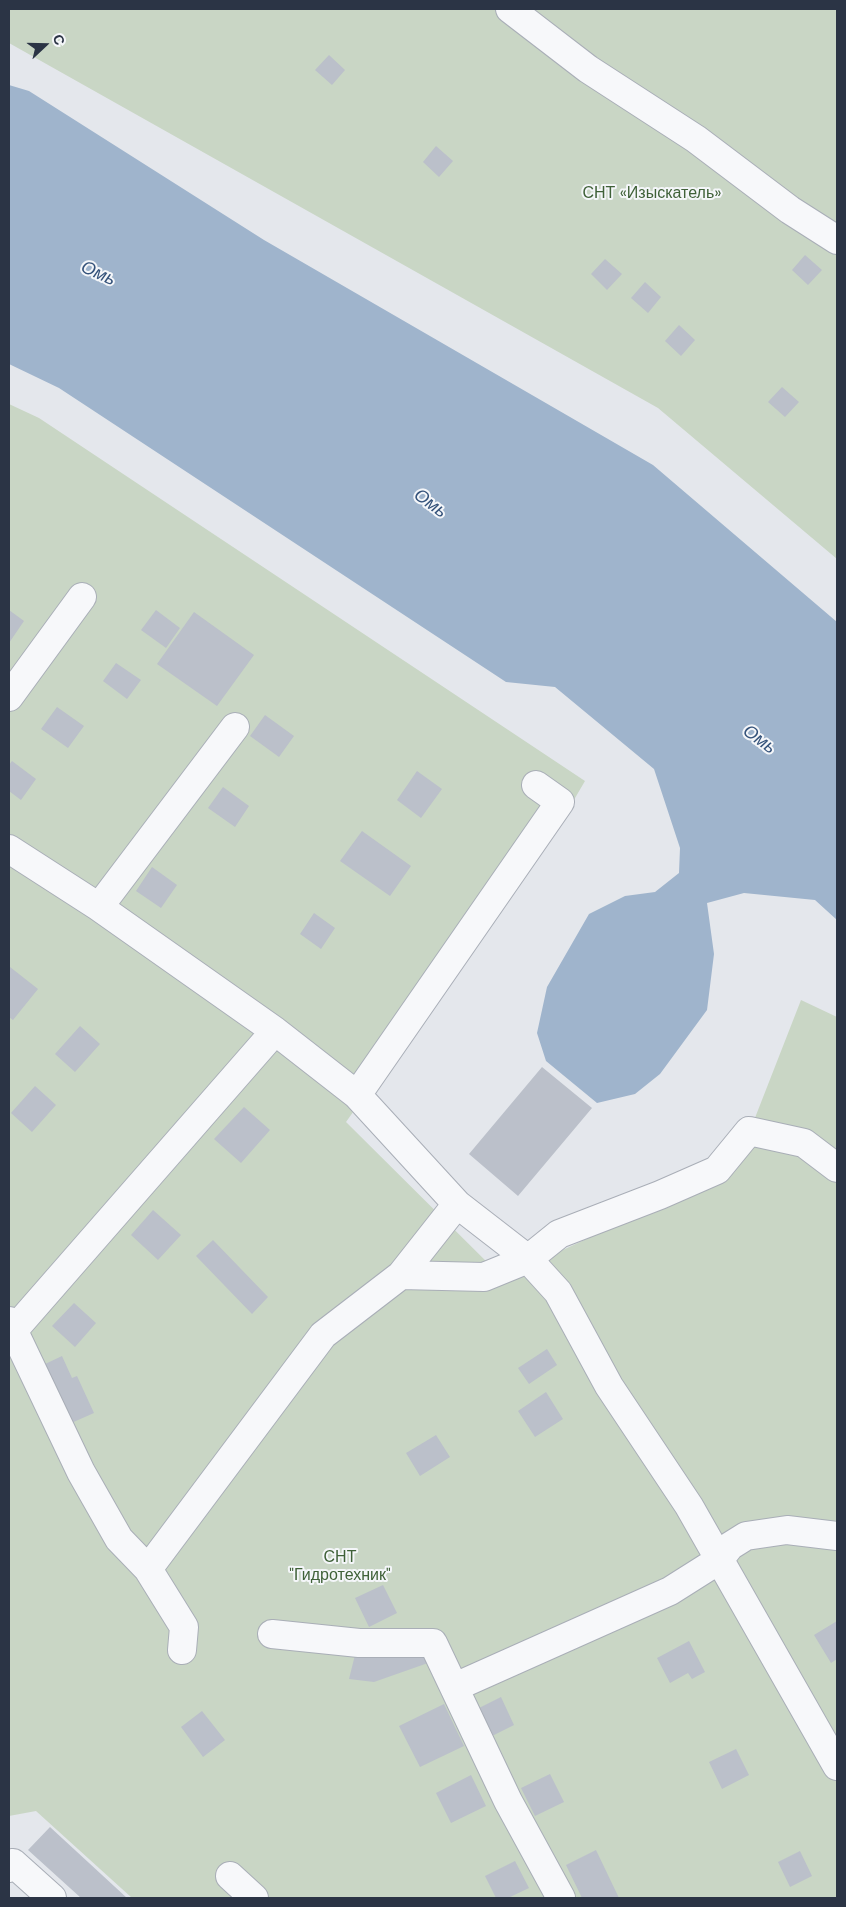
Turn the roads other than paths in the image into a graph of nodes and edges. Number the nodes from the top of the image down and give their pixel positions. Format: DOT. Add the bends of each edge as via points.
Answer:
graph roads {
  1 [pos="510,9"];
  2 [pos="837,240"];
  3 [pos="82,597"];
  4 [pos="9,697"];
  5 [pos="234,727"];
  6 [pos="536,785"];
  7 [pos="9,849"];
  8 [pos="99,907"];
  9 [pos="275,1031"];
  10 [pos="357,1095"];
  11 [pos="837,1168"];
  12 [pos="457,1204"];
  13 [pos="528,1259"];
  14 [pos="401,1274"];
  15 [pos="11,1326"];
  16 [pos="837,1536"];
  17 [pos="719,1560"];
  18 [pos="148,1569"];
  19 [pos="272,1634"];
  20 [pos="182,1650"];
  21 [pos="455,1687"];
  22 [pos="837,1766"];
  23 [pos="9,1868"];
  24 [pos="230,1876"];
  25 [pos="52,1898"];
  26 [pos="254,1898"];
  27 [pos="561,1898"];
  1 -- 2 [label="lane" via="588,69 696,139 790,210"];
  3 -- 4 [label="lane"];
  5 -- 8 [label="lane"];
  6 -- 10 [label="lane" via="560,802"];
  7 -- 8 [label="lane"];
  8 -- 9 [label="lane"];
  9 -- 10 [label="lane"];
  9 -- 15 [label="lane"];
  10 -- 12 [label="lane"];
  11 -- 13 [label="lane" via="804,1144 749,1131 717,1170 559,1234"];
  12 -- 13 [label="lane"];
  12 -- 14 [label="lane"];
  13 -- 14 [label="lane" via="484,1277"];
  13 -- 17 [label="lane" via="558,1292 609,1386 689,1506"];
  14 -- 18 [label="lane" via="323,1335"];
  15 -- 18 [label="lane" via="119,1540"];
  16 -- 17 [label="lane" via="786,1530 746,1536 730,1546"];
  17 -- 21 [label="lane" via="670,1591"];
  17 -- 22 [label="lane"];
  18 -- 20 [label="lane" via="184,1627"];
  19 -- 21 [label="lane" via="359,1643 433,1643"];
  21 -- 27 [label="lane" via="508,1801"];
  23 -- 25 [label="lane" via="13,1862"];
  24 -- 26 [label="lane"];
}
